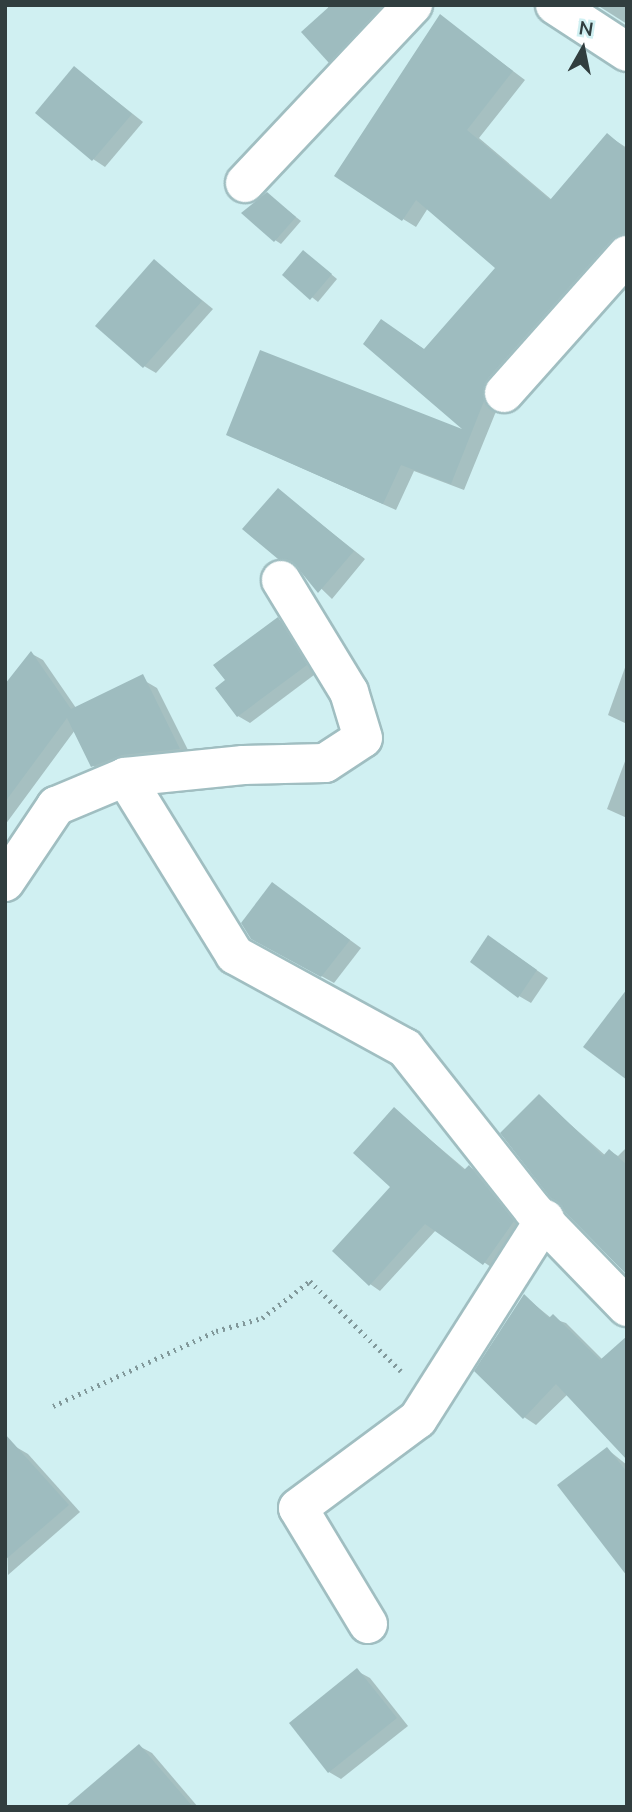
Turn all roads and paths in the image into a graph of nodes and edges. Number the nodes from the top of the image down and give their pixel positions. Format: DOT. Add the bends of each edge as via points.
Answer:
graph roads {
  1 [pos="413,5"];
  2 [pos="555,5"];
  3 [pos="627,52"];
  4 [pos="244,183"];
  5 [pos="627,255"];
  6 [pos="504,393"];
  7 [pos="281,580"];
  8 [pos="125,777"];
  9 [pos="5,882"];
  10 [pos="545,1219"];
  11 [pos="627,1307"];
  12 [pos="427,1403"];
  13 [pos="53,1406"];
  14 [pos="368,1624"];
  1 -- 4 [label="main road"];
  2 -- 3 [label="main road"];
  5 -- 6 [label="main road"];
  7 -- 8 [label="main road" via="349,692 363,738 325,763 243,765"];
  8 -- 9 [label="main road" via="56,806"];
  8 -- 10 [label="main road" via="235,956 405,1048"];
  10 -- 11 [label="main road"];
  10 -- 12 [label="main road"];
  12 -- 13 [label="path" via="378,1345 310,1281 262,1318 216,1331"];
  12 -- 14 [label="main road" via="418,1419 298,1508"];
}
